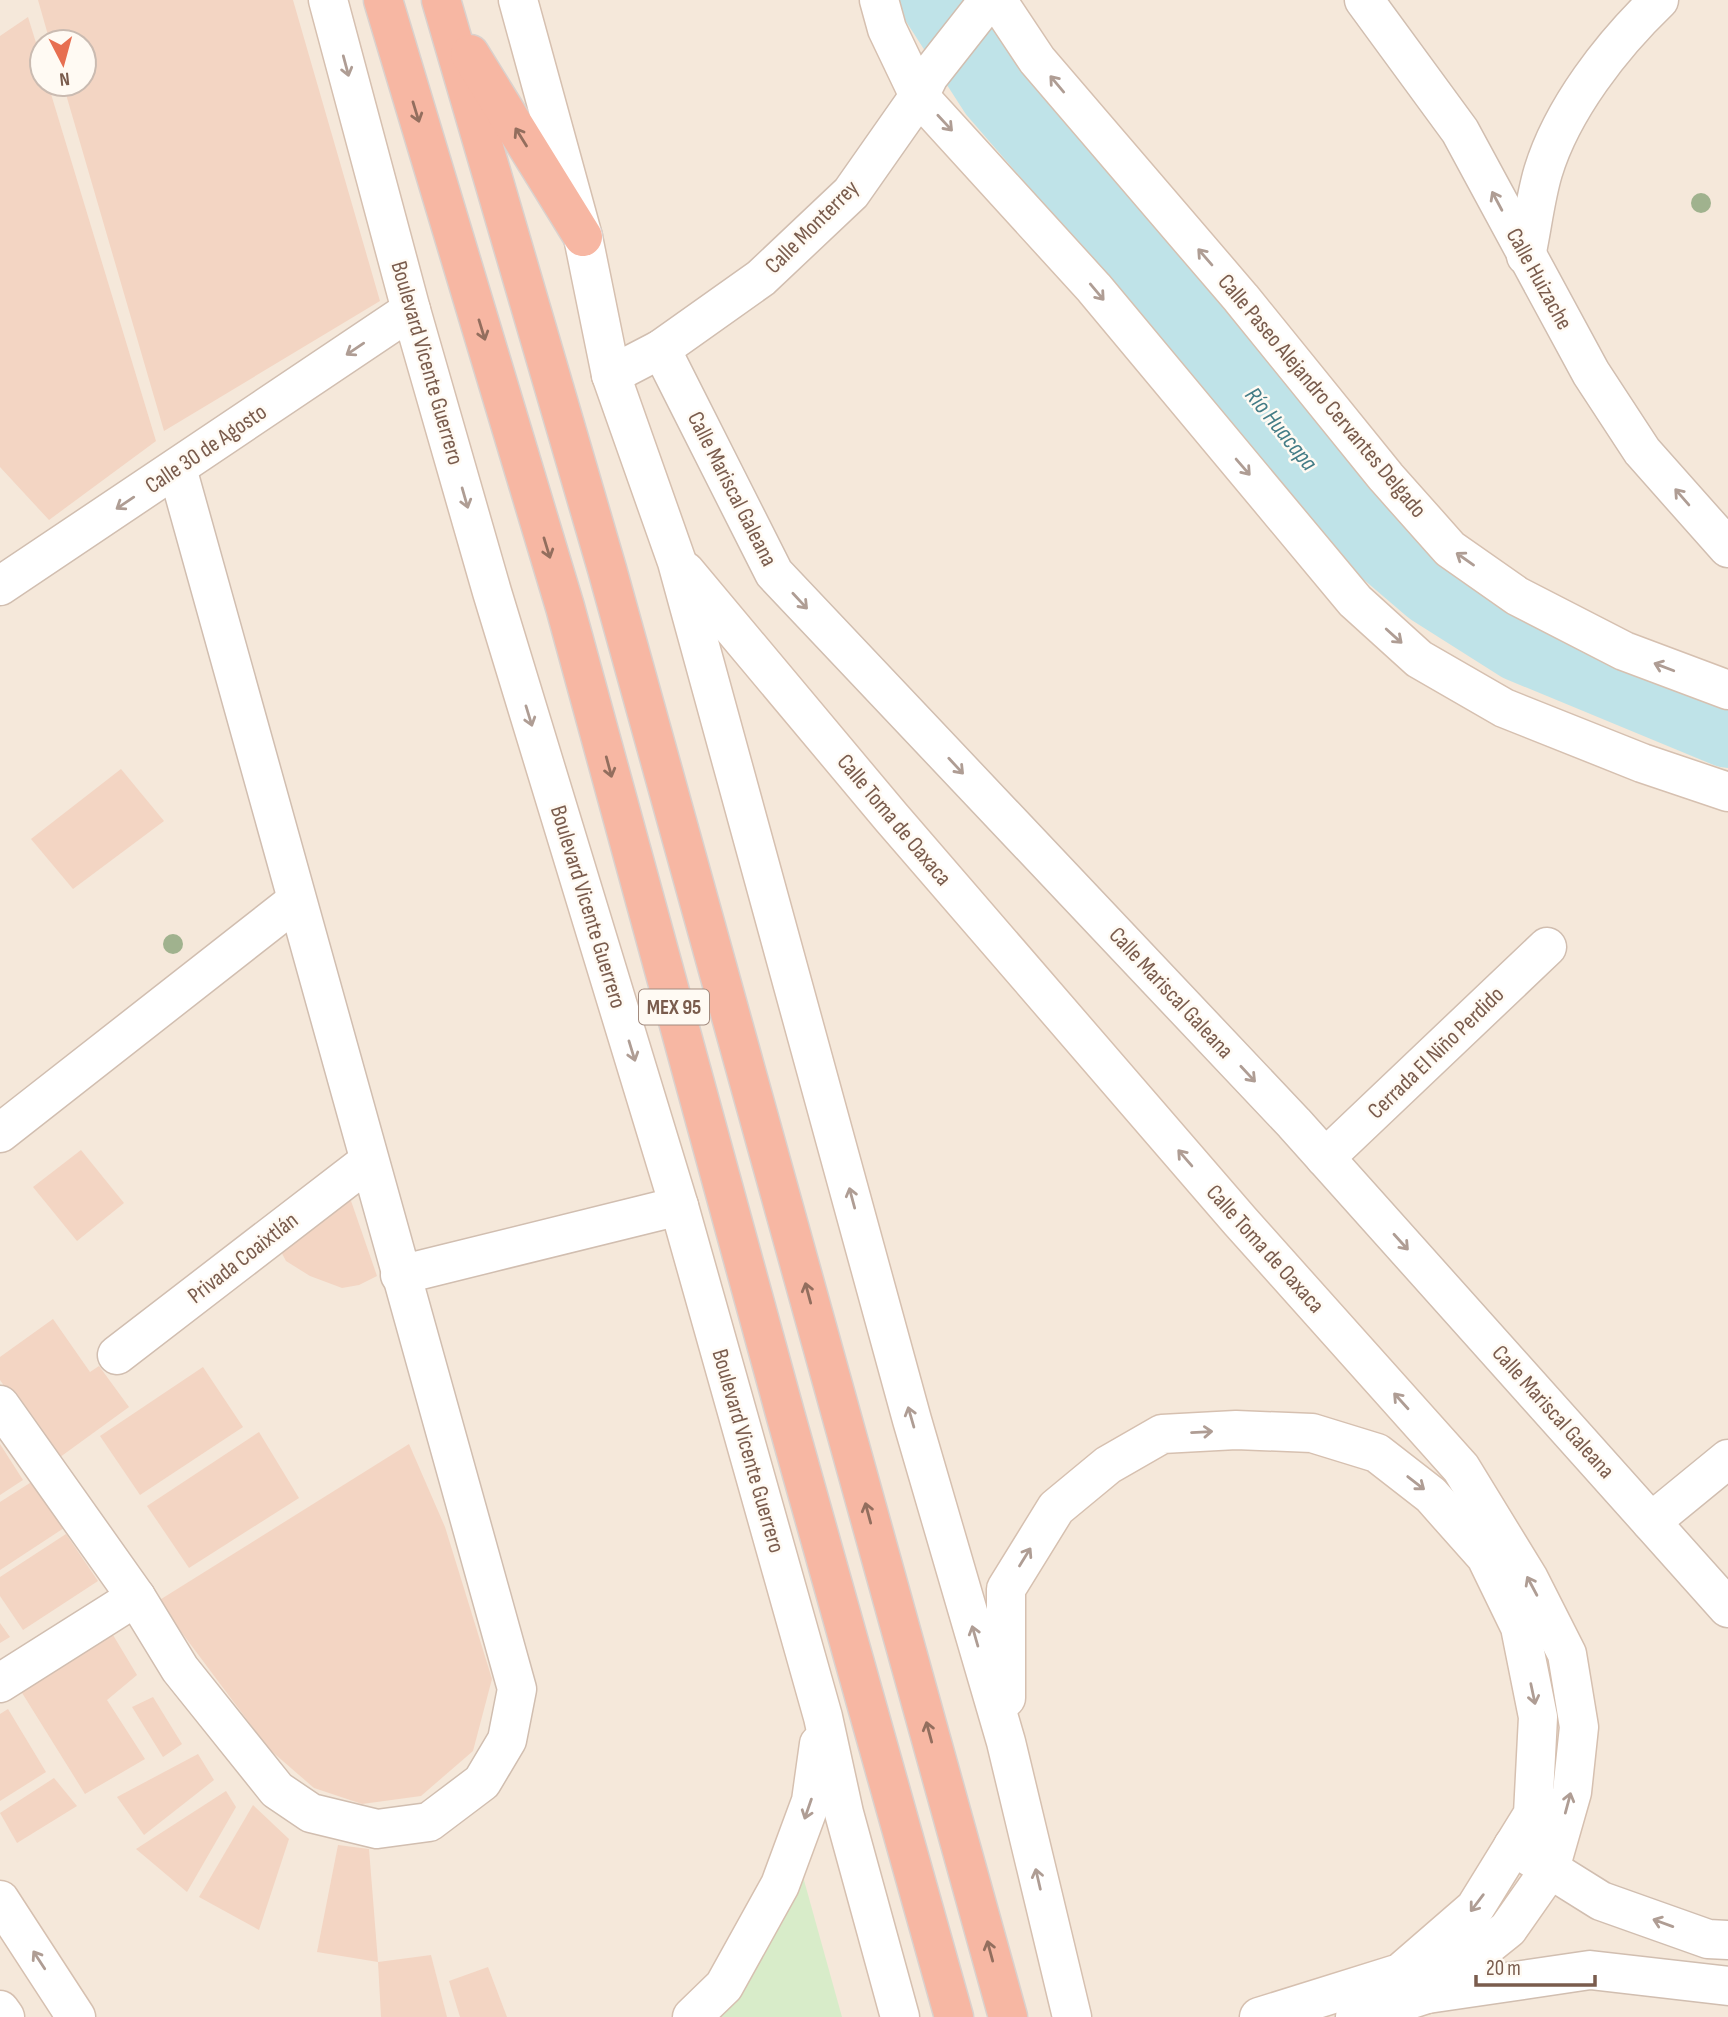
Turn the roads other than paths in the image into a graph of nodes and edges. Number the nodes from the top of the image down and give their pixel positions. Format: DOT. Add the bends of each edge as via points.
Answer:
graph roads {
  1 [pos="328,0"];
  2 [pos="383,0"];
  3 [pos="518,0"];
  4 [pos="879,0"];
  5 [pos="1364,0"];
  6 [pos="1659,0"];
  7 [pos="991,2"];
  8 [pos="442,6"];
  9 [pos="924,86"];
  10 [pos="583,237"];
  11 [pos="1526,256"];
  12 [pos="411,310"];
  13 [pos="662,349"];
  14 [pos="611,375"];
  15 [pos="177,468"];
  16 [pos="1728,548"];
  17 [pos="677,562"];
  18 [pos="0,586"];
  19 [pos="1728,691"];
  20 [pos="1728,792"];
  21 [pos="296,901"];
  22 [pos="1547,947"];
  23 [pos="0,1133"];
  24 [pos="1325,1158"];
  25 [pos="369,1161"];
  26 [pos="679,1206"];
  27 [pos="400,1275"];
  28 [pos="117,1355"];
  29 [pos="0,1405"];
  30 [pos="1728,1459"];
  31 [pos="1651,1522"];
  32 [pos="136,1597"];
  33 [pos="1728,1608"];
  34 [pos="0,1683"];
  35 [pos="823,1717"];
  36 [pos="1006,1742"];
  37 [pos="1513,1846"];
  38 [pos="1550,1869"];
  39 [pos="0,1899"];
  40 [pos="1728,1940"];
  41 [pos="1413,1983"];
  42 [pos="1728,1986"];
  43 [pos="0,2010"];
  44 [pos="5,2017"];
  45 [pos="76,2017"];
  46 [pos="692,2017"];
  47 [pos="900,2017"];
  48 [pos="954,2017"];
  49 [pos="1008,2017"];
  50 [pos="1072,2017"];
  51 [pos="1259,2017"];
  52 [pos="1355,2017"];
  1 -- 12 [label="street, Boulevard Vicente Guerrero, one-way"];
  2 -- 48 [label="highway, Boulevard Vicente Guerrero / MEX 95, one-way" via="565,607"];
  3 -- 10 [label="street"];
  4 -- 9 [label="street" via="887,29"];
  11 -- 5 [label="street, Calle Huizache, one-way" via="1460,131"];
  6 -- 11 [label="street" via="1634,23 1578,96 1543,171"];
  7 -- 9 [label="street, Calle Monterrey"];
  19 -- 7 [label="street, Calle Paseo Alejandro Cervantes Delgado, one-way" via="1623,651 1517,596 1450,549"];
  10 -- 8 [label="highway, one-way"];
  49 -- 8 [label="highway, MEX 95, one-way" via="607,569"];
  9 -- 13 [label="street, Calle Monterrey" via="851,192 761,278"];
  9 -- 20 [label="street, one-way" via="1355,601 1419,659 1504,708 1642,764"];
  10 -- 14 [label="street"];
  16 -- 11 [label="street, Calle Huizache, one-way" via="1642,451 1591,373"];
  12 -- 15 [label="street, Calle 30 de Agosto, one-way"];
  12 -- 26 [label="street, Boulevard Vicente Guerrero, one-way"];
  13 -- 14 [label="street, Calle Monterrey"];
  13 -- 24 [label="street, Calle Mariscal Galeana, one-way" via="774,573"];
  14 -- 17 [label="street"];
  15 -- 18 [label="street, Calle 30 de Agosto, one-way"];
  15 -- 21 [label="street"];
  36 -- 17 [label="street, one-way" via="912,1420"];
  38 -- 17 [label="street, Calle Toma de Oaxaca, one-way" via="1572,1792 1579,1727 1567,1654 1529,1579 1461,1468 1240,1221"];
  21 -- 23 [label="street"];
  21 -- 25 [label="street"];
  22 -- 24 [label="street, Cerrada El Niño Perdido"];
  24 -- 31 [label="street, Calle Mariscal Galeana, one-way"];
  25 -- 27 [label="street"];
  25 -- 28 [label="street, Privada Coaixtlán"];
  26 -- 27 [label="street"];
  26 -- 35 [label="street, Boulevard Vicente Guerrero"];
  27 -- 32 [label="street" via="517,1689 507,1740 482,1782 429,1822 377,1829 311,1813 277,1790 180,1669"];
  29 -- 32 [label="street"];
  30 -- 31 [label="street"];
  31 -- 33 [label="street, Calle Mariscal Galeana"];
  32 -- 34 [label="street"];
  35 -- 46 [label="street, one-way" via="811,1801 780,1885 724,1986"];
  35 -- 47 [label="street, Boulevard Vicente Guerrero" via="844,1813"];
  36 -- 37 [label="street, Calle Toma de Oaxaca, one-way" via="1006,1589 1056,1508 1108,1465 1162,1434 1236,1430 1312,1433 1377,1453 1431,1495 1486,1557 1520,1627 1538,1717 1532,1814"];
  50 -- 36 [label="street, one-way"];
  37 -- 38 [label="street"];
  37 -- 41 [label="street, Calle Toma de Oaxaca, one-way" via="1475,1908"];
  40 -- 38 [label="street, one-way" via="1708,1939 1601,1901"];
  38 -- 41 [label="street, Calle Toma de Oaxaca" via="1508,1929"];
  45 -- 39 [label="street, one-way"];
  41 -- 42 [label="street, Calle Toma de Oaxaca" via="1590,1970"];
  41 -- 51 [label="street, Calle Toma de Oaxaca"];
  41 -- 52 [label="street, Calle Toma de Oaxaca"];
  43 -- 44 [label="street"];
}
